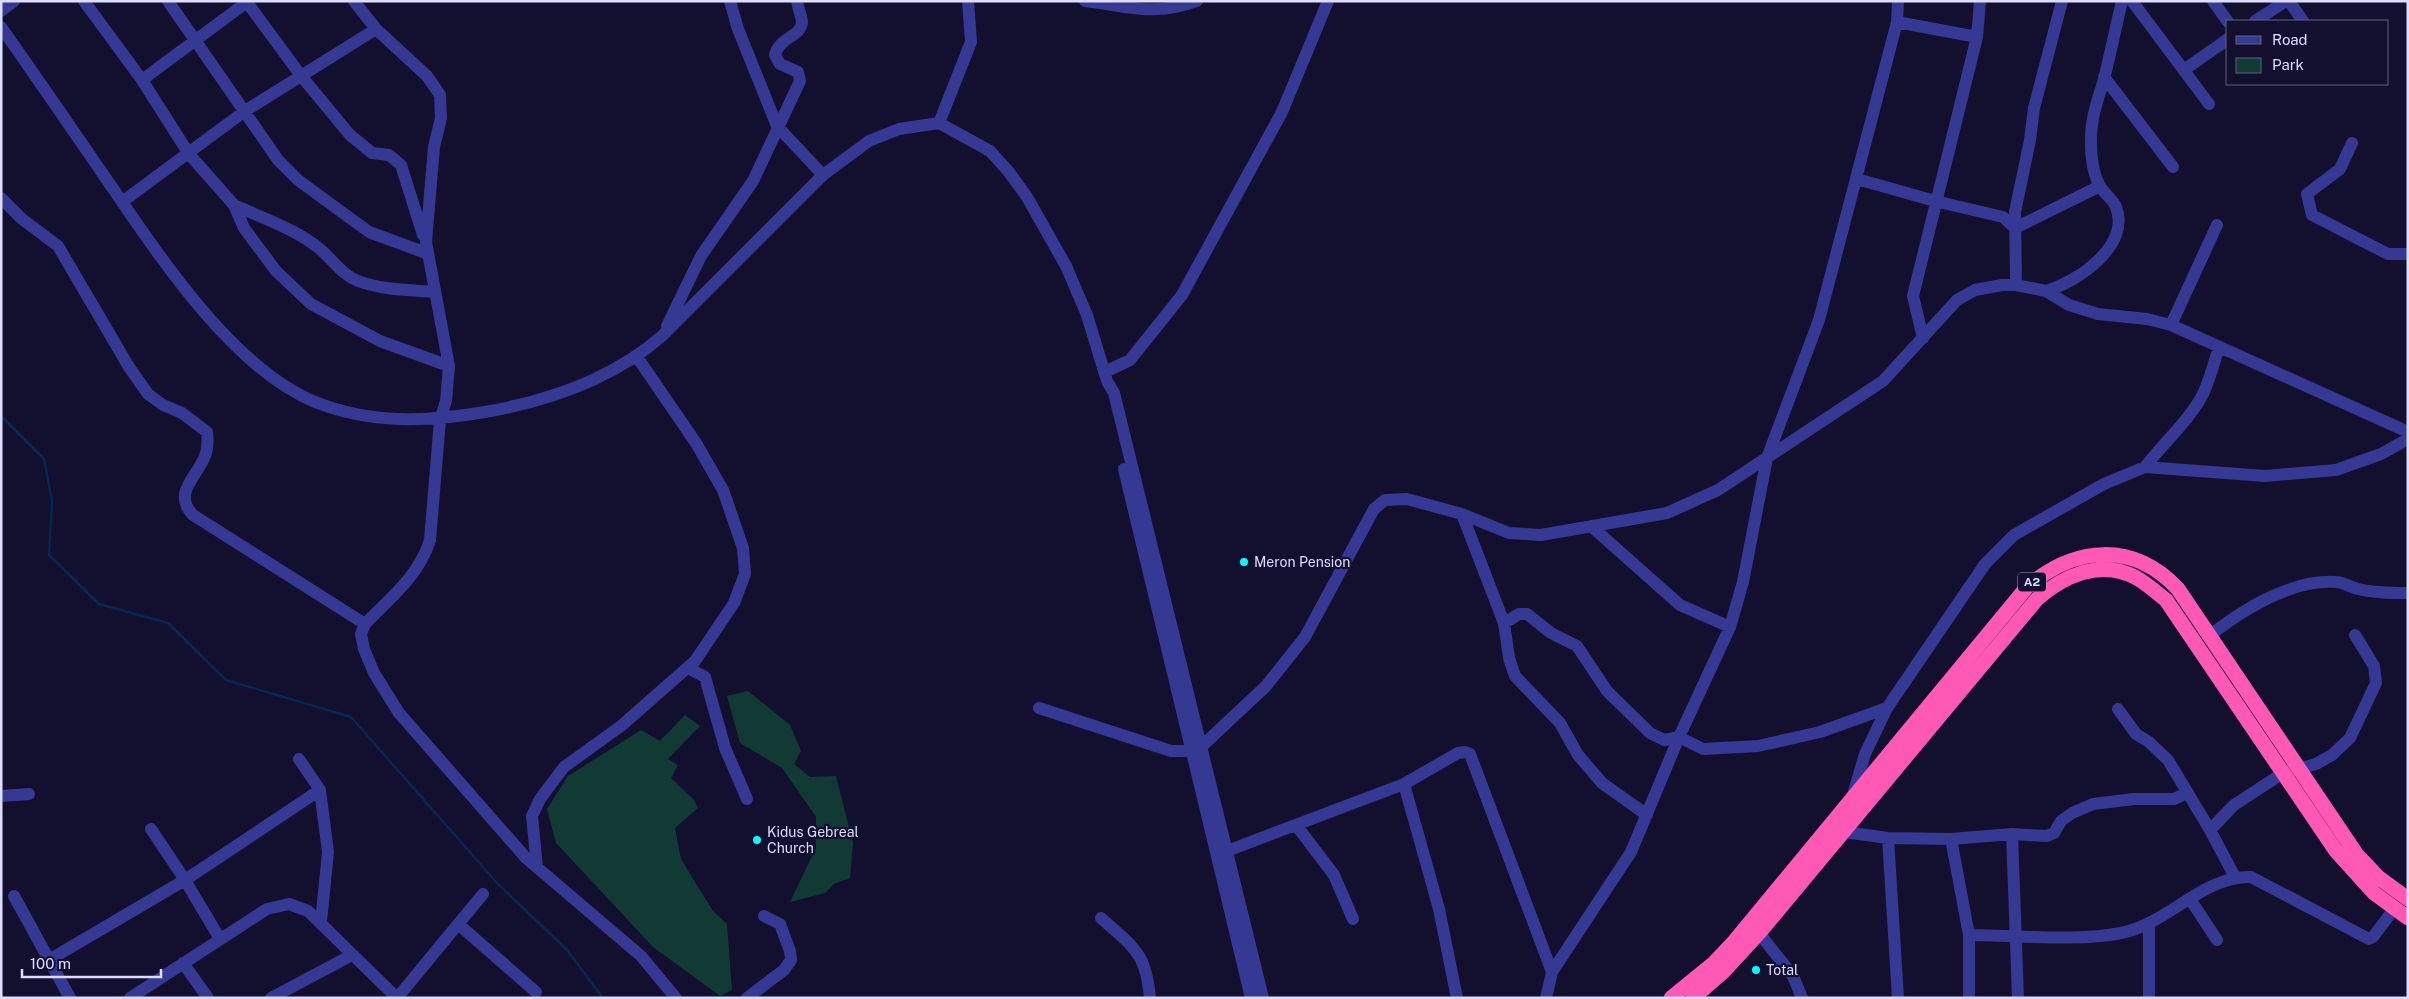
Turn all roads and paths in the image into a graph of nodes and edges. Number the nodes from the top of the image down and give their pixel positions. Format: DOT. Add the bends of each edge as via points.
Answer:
graph roads {
  1 [pos="14,1"];
  2 [pos="84,1"];
  3 [pos="168,1"];
  4 [pos="354,1"];
  5 [pos="730,1"];
  6 [pos="797,1"];
  7 [pos="968,1"];
  8 [pos="1085,1"];
  9 [pos="1198,1"];
  10 [pos="1328,1"];
  11 [pos="1898,1"];
  12 [pos="1980,1"];
  13 [pos="2062,1"];
  14 [pos="2122,1"];
  15 [pos="2132,1"];
  16 [pos="2213,1"];
  17 [pos="2288,1"];
  18 [pos="246,2"];
  19 [pos="1,11"];
  20 [pos="2227,20"];
  21 [pos="2257,20"];
  22 [pos="2301,20"];
  23 [pos="1897,22"];
  24 [pos="1,28"];
  25 [pos="376,29"];
  26 [pos="1977,37"];
  27 [pos="195,39"];
  28 [pos="2226,40"];
  29 [pos="2184,70"];
  30 [pos="302,77"];
  31 [pos="2104,77"];
  32 [pos="142,80"];
  33 [pos="2209,104"];
  34 [pos="245,111"];
  35 [pos="939,123"];
  36 [pos="777,126"];
  37 [pos="2352,143"];
  38 [pos="189,154"];
  39 [pos="2173,166"];
  40 [pos="823,175"];
  41 [pos="1857,179"];
  42 [pos="2100,186"];
  43 [pos="1,198"];
  44 [pos="1936,201"];
  45 [pos="122,202"];
  46 [pos="234,206"];
  47 [pos="2217,225"];
  48 [pos="2015,228"];
  49 [pos="426,247"];
  50 [pos="2408,254"];
  51 [pos="2016,285"];
  52 [pos="2046,291"];
  53 [pos="434,292"];
  54 [pos="2170,325"];
  55 [pos="662,336"];
  56 [pos="1923,338"];
  57 [pos="2219,347"];
  58 [pos="637,357"];
  59 [pos="449,366"];
  60 [pos="1106,377"];
  61 [pos="440,420"];
  62 [pos="2408,432"];
  63 [pos="2408,439"];
  64 [pos="1767,458"];
  65 [pos="2145,467"];
  66 [pos="1462,514"];
  67 [pos="1591,526"];
  68 [pos="2067,560"];
  69 [pos="2072,575"];
  70 [pos="2408,593"];
  71 [pos="2192,609"];
  72 [pos="2179,618"];
  73 [pos="1504,623"];
  74 [pos="365,624"];
  75 [pos="1730,627"];
  76 [pos="2210,635"];
  77 [pos="2355,635"];
  78 [pos="688,668"];
  79 [pos="1039,708"];
  80 [pos="1887,708"];
  81 [pos="2118,709"];
  82 [pos="1679,737"];
  83 [pos="1196,749"];
  84 [pos="299,759"];
  85 [pos="2299,768"];
  86 [pos="2284,773"];
  87 [pos="1404,784"];
  88 [pos="320,790"];
  89 [pos="2188,793"];
  90 [pos="29,794"];
  91 [pos="1,796"];
  92 [pos="1852,798"];
  93 [pos="747,799"];
  94 [pos="1647,815"];
  95 [pos="1296,825"];
  96 [pos="151,830"];
  97 [pos="2210,830"];
  98 [pos="1825,831"];
  99 [pos="1842,831"];
  100 [pos="2012,834"];
  101 [pos="1888,838"];
  102 [pos="1951,839"];
  103 [pos="1222,853"];
  104 [pos="537,867"];
  105 [pos="2235,877"];
  106 [pos="185,880"];
  107 [pos="483,894"];
  108 [pos="14,896"];
  109 [pos="2190,899"];
  110 [pos="2408,899"];
  111 [pos="2394,909"];
  112 [pos="764,916"];
  113 [pos="1101,918"];
  114 [pos="2408,918"];
  115 [pos="1353,919"];
  116 [pos="321,922"];
  117 [pos="2150,923"];
  118 [pos="458,924"];
  119 [pos="1759,933"];
  120 [pos="1969,935"];
  121 [pos="2015,935"];
  122 [pos="220,939"];
  123 [pos="2218,940"];
  124 [pos="352,954"];
  125 [pos="49,960"];
  126 [pos="183,963"];
  127 [pos="1714,963"];
  128 [pos="1552,972"];
  129 [pos="1714,979"];
  130 [pos="536,992"];
  131 [pos="70,998"];
  132 [pos="130,998"];
  133 [pos="208,998"];
  134 [pos="271,998"];
  135 [pos="397,998"];
  136 [pos="676,998"];
  137 [pos="747,998"];
  138 [pos="1150,998"];
  139 [pos="1250,998"];
  140 [pos="1263,998"];
  141 [pos="1457,998"];
  142 [pos="1546,998"];
  143 [pos="1671,998"];
  144 [pos="1693,998"];
  145 [pos="1705,998"];
  146 [pos="1802,998"];
  147 [pos="1898,998"];
  148 [pos="1969,998"];
  149 [pos="2018,998"];
  150 [pos="2149,998"];
  1 -- 19 [label="street"];
  2 -- 32 [label="street"];
  3 -- 27 [label="street"];
  4 -- 25 [label="street"];
  5 -- 36 [label="street"];
  6 -- 36 [label="street" via="801,28 780,44 775,55 780,64 798,72 800,81"];
  7 -- 35 [label="street" via="971,42"];
  8 -- 9 [label="street" via="1141,10 1164,10"];
  10 -- 60 [label="street" via="1282,112 1182,295 1130,360"];
  11 -- 23 [label="street"];
  12 -- 26 [label="street"];
  13 -- 48 [label="street" via="2034,108 2015,212"];
  14 -- 31 [label="street"];
  15 -- 29 [label="street"];
  16 -- 20 [label="street"];
  17 -- 21 [label="street"];
  17 -- 22 [label="street"];
  18 -- 27 [label="street"];
  18 -- 30 [label="street"];
  23 -- 26 [label="street"];
  23 -- 41 [label="street"];
  24 -- 45 [label="street"];
  25 -- 30 [label="street"];
  25 -- 49 [label="street" via="428,76 440,95 441,118 434,147"];
  26 -- 44 [label="street"];
  27 -- 32 [label="street"];
  27 -- 34 [label="street"];
  28 -- 29 [label="street"];
  29 -- 33 [label="street"];
  30 -- 34 [label="street"];
  30 -- 49 [label="street" via="350,136 372,153 389,155 401,165"];
  31 -- 39 [label="street"];
  31 -- 42 [label="street" via="2092,115 2090,141"];
  32 -- 38 [label="street"];
  34 -- 38 [label="street"];
  34 -- 49 [label="street" via="278,160 298,180 369,232"];
  35 -- 40 [label="street" via="899,129 869,141"];
  35 -- 60 [label="street" via="990,151 1027,197 1066,266 1087,315"];
  36 -- 40 [label="street"];
  36 -- 55 [label="street" via="753,181 701,256"];
  37 -- 50 [label="street" via="2340,169 2307,194 2312,215 2388,254"];
  38 -- 45 [label="street"];
  38 -- 46 [label="street"];
  40 -- 55 [label="street"];
  41 -- 44 [label="street"];
  41 -- 64 [label="street" via="1818,320"];
  42 -- 48 [label="street"];
  42 -- 52 [label="street" via="2116,206 2117,235 2109,249 2075,279"];
  43 -- 74 [label="street" via="22,219 58,246 128,367 148,394 207,432 206,455 186,489 184,502 188,510"];
  44 -- 48 [label="street" via="2003,217"];
  44 -- 56 [label="street" via="1913,296"];
  45 -- 61 [label="street" via="191,296 230,340 280,383 316,402 375,418"];
  46 -- 53 [label="street" via="291,232 319,249 338,268 357,280 386,289"];
  46 -- 59 [label="street" via="244,228 276,271 311,304 380,342"];
  47 -- 54 [label="street"];
  48 -- 51 [label="street"];
  49 -- 53 [label="street"];
  51 -- 52 [label="street"];
  51 -- 56 [label="street" via="1975,290 1957,300"];
  52 -- 54 [label="street" via="2069,305 2098,314"];
  53 -- 59 [label="street"];
  54 -- 57 [label="street"];
  55 -- 58 [label="street"];
  56 -- 64 [label="street" via="1883,381"];
  57 -- 62 [label="street"];
  57 -- 65 [label="street" via="2202,396"];
  58 -- 61 [label="street" via="574,388 516,407"];
  58 -- 78 [label="street" via="696,443 723,490 743,548 745,574 734,603"];
  59 -- 61 [label="street" via="446,401"];
  60 -- 83 [label="street" via="1114,393"];
  61 -- 74 [label="street" via="430,540 424,558 414,574"];
  63 -- 65 [label="street" via="2381,454 2336,470 2265,476"];
  64 -- 67 [label="street" via="1718,490 1667,513"];
  64 -- 75 [label="street"];
  65 -- 80 [label="street" via="2104,484 2014,535 1976,576"];
  66 -- 67 [label="street" via="1509,533 1541,535"];
  66 -- 73 [label="street"];
  66 -- 83 [label="street" via="1407,499 1385,500 1374,508 1305,637 1266,686"];
  67 -- 75 [label="street" via="1680,605"];
  68 -- 69 [label="highway"];
  68 -- 71 [label="highway, A2" via="2085,555 2114,555 2141,560 2163,573"];
  68 -- 92 [label="highway, A2" via="2027,586"];
  69 -- 72 [label="highway, A2" via="2105,569 2134,576 2166,600"];
  69 -- 99 [label="highway, A2" via="2052,585 2037,599"];
  70 -- 76 [label="street" via="2383,593 2338,582 2318,582 2286,591 2249,608"];
  71 -- 72 [label="highway"];
  71 -- 76 [label="highway, A2"];
  72 -- 86 [label="highway, A2"];
  73 -- 82 [label="street" via="1519,614 1527,614 1551,633 1578,646 1607,691 1650,733 1664,740"];
  73 -- 94 [label="street" via="1515,676 1560,723 1578,755 1602,783"];
  74 -- 104 [label="street" via="361,634 364,649 374,673 399,713"];
  75 -- 82 [label="street"];
  76 -- 85 [label="highway, A2"];
  77 -- 85 [label="street" via="2374,666 2376,683 2350,738 2332,755 2316,764"];
  78 -- 93 [label="street" via="705,677 725,748"];
  78 -- 104 [label="street" via="564,768 540,799 532,816"];
  79 -- 83 [label="street" via="1170,751"];
  80 -- 82 [label="street" via="1820,732 1758,746 1703,749"];
  80 -- 92 [label="street" via="1865,754"];
  81 -- 89 [label="street" via="2136,734 2168,760"];
  82 -- 94 [label="street"];
  83 -- 103 [label="street"];
  84 -- 88 [label="street"];
  85 -- 86 [label="street"];
  85 -- 110 [label="highway, A2" via="2357,855 2378,877"];
  86 -- 97 [label="street" via="2234,805"];
  86 -- 111 [label="highway, A2" via="2355,874"];
  87 -- 95 [label="street"];
  87 -- 128 [label="street" via="1458,753 1470,754"];
  87 -- 141 [label="street" via="1439,909"];
  88 -- 106 [label="street"];
  88 -- 116 [label="street" via="328,852"];
  89 -- 97 [label="street"];
  89 -- 100 [label="street" via="2174,799 2093,804 2072,813 2054,833 2047,836"];
  90 -- 91 [label="street"];
  92 -- 98 [label="highway, A2"];
  94 -- 128 [label="street" via="1632,852"];
  95 -- 103 [label="street"];
  95 -- 115 [label="street" via="1334,875"];
  96 -- 106 [label="street"];
  97 -- 105 [label="street"];
  98 -- 99 [label="street"];
  98 -- 127 [label="highway, A2"];
  99 -- 101 [label="street"];
  99 -- 119 [label="highway, A2"];
  100 -- 102 [label="street"];
  100 -- 121 [label="street"];
  101 -- 102 [label="street"];
  101 -- 147 [label="street"];
  102 -- 120 [label="street"];
  103 -- 139 [label="street"];
  103 -- 140 [label="street"];
  104 -- 136 [label="street" via="641,956"];
  105 -- 109 [label="street" via="2217,883"];
  105 -- 111 [label="street" via="2251,877 2369,940"];
  106 -- 122 [label="street"];
  106 -- 125 [label="street"];
  107 -- 118 [label="street"];
  108 -- 125 [label="street"];
  109 -- 117 [label="street"];
  109 -- 123 [label="street"];
  111 -- 114 [label="highway, A2"];
  112 -- 137 [label="street" via="780,924 791,960 784,970"];
  113 -- 138 [label="street" via="1136,950 1148,973"];
  116 -- 122 [label="street" via="298,906 278,905"];
  116 -- 124 [label="street"];
  117 -- 121 [label="street" via="2121,933 2081,937"];
  117 -- 150 [label="street"];
  118 -- 130 [label="street"];
  118 -- 135 [label="street"];
  119 -- 129 [label="highway, A2"];
  119 -- 146 [label="street" via="1793,976"];
  120 -- 121 [label="street"];
  120 -- 148 [label="street"];
  121 -- 149 [label="street"];
  122 -- 126 [label="street"];
  124 -- 134 [label="street"];
  124 -- 135 [label="street"];
  125 -- 131 [label="street"];
  126 -- 132 [label="street"];
  126 -- 133 [label="street"];
  127 -- 129 [label="street"];
  127 -- 143 [label="highway, A2"];
  128 -- 142 [label="street"];
  129 -- 144 [label="highway, A2"];
  129 -- 145 [label="street"];
}
